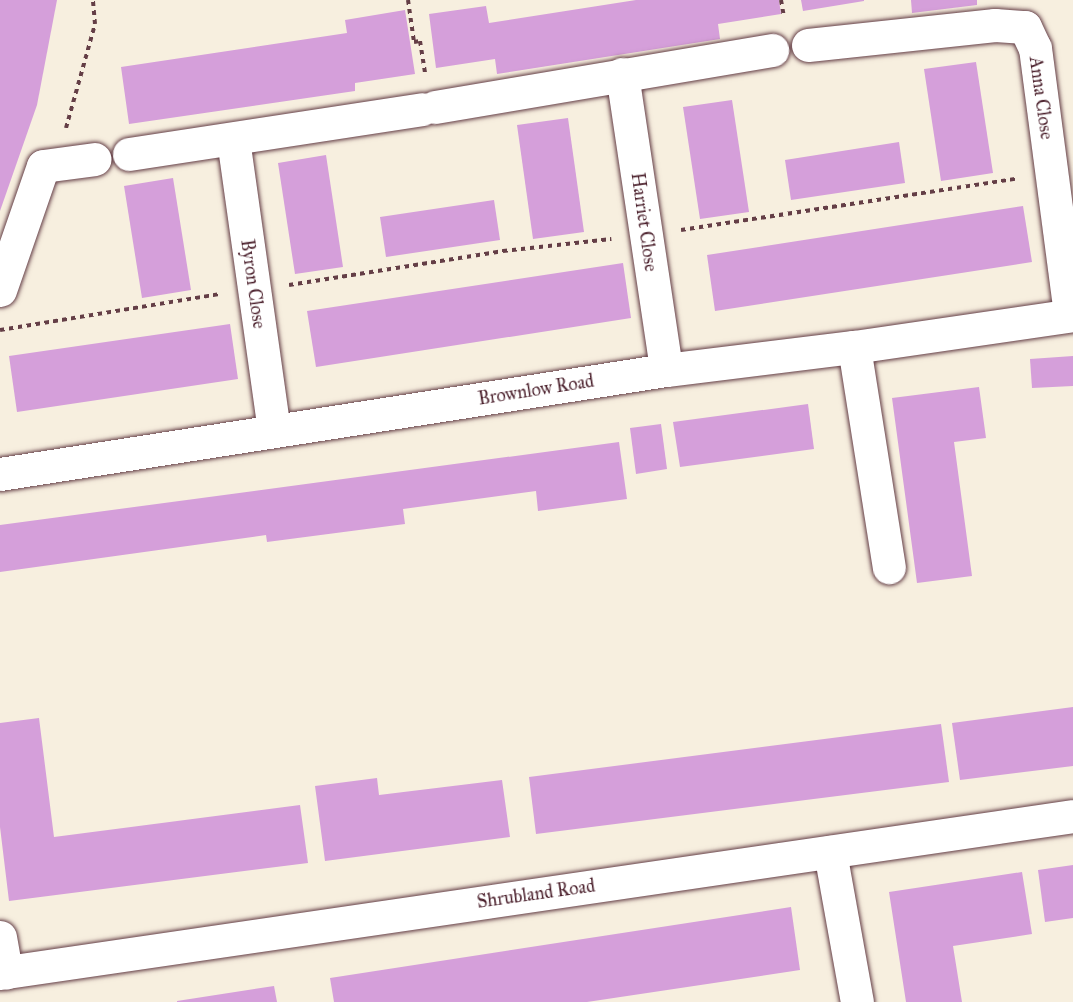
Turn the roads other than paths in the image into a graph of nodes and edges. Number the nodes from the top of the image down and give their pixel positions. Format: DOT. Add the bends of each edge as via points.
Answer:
graph roads {
  1 [pos="808,45"];
  2 [pos="772,50"];
  3 [pos="622,74"];
  4 [pos="233,139"];
  5 [pos="129,154"];
  6 [pos="95,159"];
  7 [pos="0,290"];
  8 [pos="1071,315"];
  9 [pos="854,347"];
  10 [pos="666,370"];
  11 [pos="274,430"];
  12 [pos="0,474"];
  13 [pos="889,567"];
  14 [pos="1073,816"];
  15 [pos="830,852"];
  16 [pos="0,937"];
  17 [pos="3,972"];
  18 [pos="857,1002"];
  1 -- 8 [label="street, Anna Close" via="995,25 1025,27 1035,48"];
  2 -- 3 [label="street"];
  3 -- 4 [label="street" via="428,100"];
  3 -- 10 [label="street, Harriet Close"];
  4 -- 5 [label="street"];
  4 -- 11 [label="street, Byron Close"];
  6 -- 7 [label="street" via="43,166"];
  8 -- 9 [label="street, Brownlow Road"];
  9 -- 10 [label="street, Brownlow Road"];
  9 -- 13 [label="street"];
  10 -- 11 [label="street, Brownlow Road"];
  11 -- 12 [label="street, Brownlow Road"];
  14 -- 15 [label="street, Shrubland Road"];
  15 -- 17 [label="street, Shrubland Road"];
  15 -- 18 [label="street"];
  16 -- 17 [label="street"];
}
